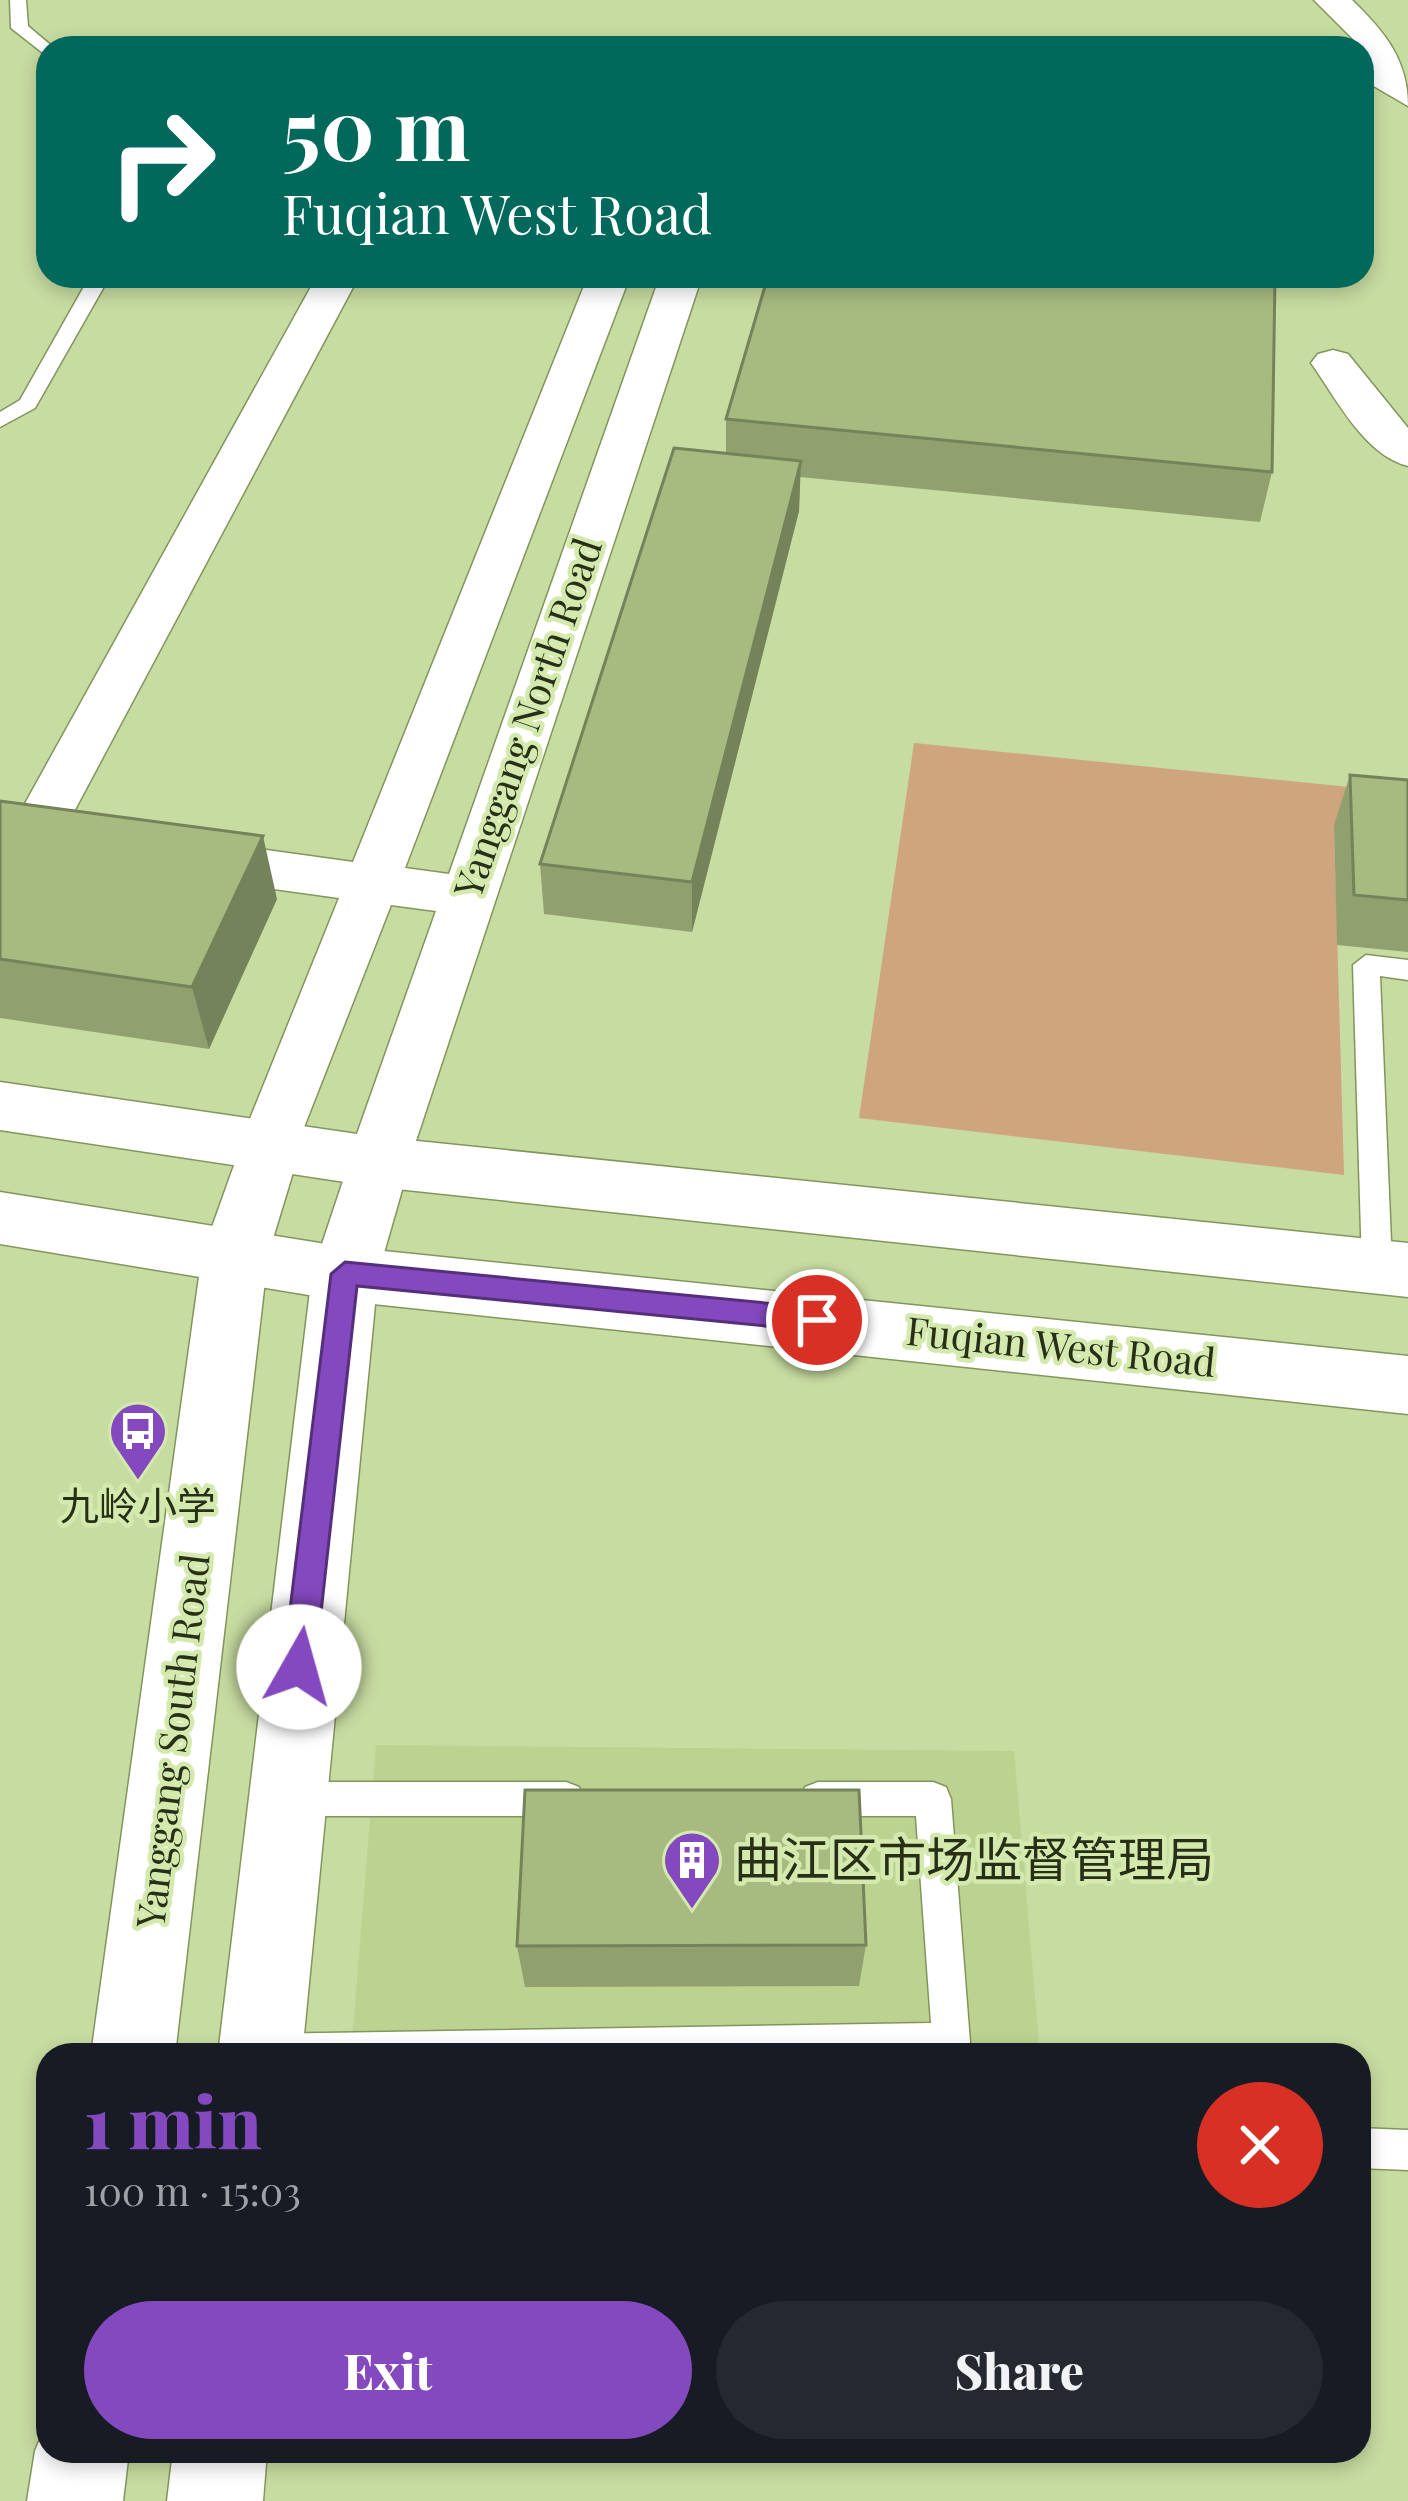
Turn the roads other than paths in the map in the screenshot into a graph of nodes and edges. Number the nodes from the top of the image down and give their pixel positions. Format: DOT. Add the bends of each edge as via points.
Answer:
graph roads {
  1 [pos="18,0"];
  2 [pos="1332,0"];
  3 [pos="1369,36"];
  4 [pos="1374,41"];
  5 [pos="36,42"];
  6 [pos="1408,95"];
  7 [pos="93,288"];
  8 [pos="332,288"];
  9 [pos="604,288"];
  10 [pos="677,288"];
  11 [pos="1334,362"];
  12 [pos="0,421"];
  13 [pos="1408,452"];
  14 [pos="38,837"];
  15 [pos="146,852"];
  16 [pos="371,883"];
  17 [pos="466,896"];
  18 [pos="1408,970"];
  19 [pos="0,1106"];
  20 [pos="269,1146"];
  21 [pos="378,1162"];
  22 [pos="0,1218"];
  23 [pos="236,1255"];
  24 [pos="1392,1268"];
  25 [pos="345,1274"];
  26 [pos="1408,1385"];
  27 [pos="284,1798"];
  28 [pos="608,1798"];
  29 [pos="771,1798"];
  30 [pos="135,2043"];
  31 [pos="261,2043"];
  32 [pos="893,2043"];
  33 [pos="1371,2148"];
  34 [pos="1408,2150"];
  35 [pos="81,2463"];
  36 [pos="219,2463"];
  37 [pos="76,2501"];
  38 [pos="215,2501"];
  1 -- 5 [label="lane" via="20,28"];
  2 -- 3 [label="street"];
  4 -- 6 [label="street" via="1385,76"];
  7 -- 12 [label="lane" via="28,404"];
  8 -- 14 [label="street"];
  9 -- 16 [label="street, Yanggang North Road"];
  10 -- 17 [label="street, Yanggang North Road"];
  11 -- 13 [label="street"];
  15 -- 16 [label="street"];
  16 -- 17 [label="street"];
  16 -- 20 [label="street, Yanggang North Road"];
  17 -- 21 [label="street, Yanggang North Road"];
  18 -- 24 [label="lane" via="1366,965"];
  19 -- 20 [label="main road"];
  20 -- 21 [label="main road"];
  20 -- 23 [label="main road, Yanggang South Road"];
  21 -- 24 [label="main road"];
  21 -- 25 [label="main road"];
  22 -- 23 [label="main road, Fuqian West Road"];
  23 -- 25 [label="main road, Fuqian West Road"];
  23 -- 30 [label="main road, Yanggang South Road"];
  25 -- 26 [label="main road, Fuqian West Road"];
  25 -- 27 [label="main road"];
  27 -- 28 [label="lane"];
  27 -- 31 [label="main road"];
  29 -- 32 [label="lane" via="933,1798 951,2042"];
  33 -- 34 [label="lane"];
  35 -- 37 [label="main road"];
  36 -- 38 [label="main road"];
}
